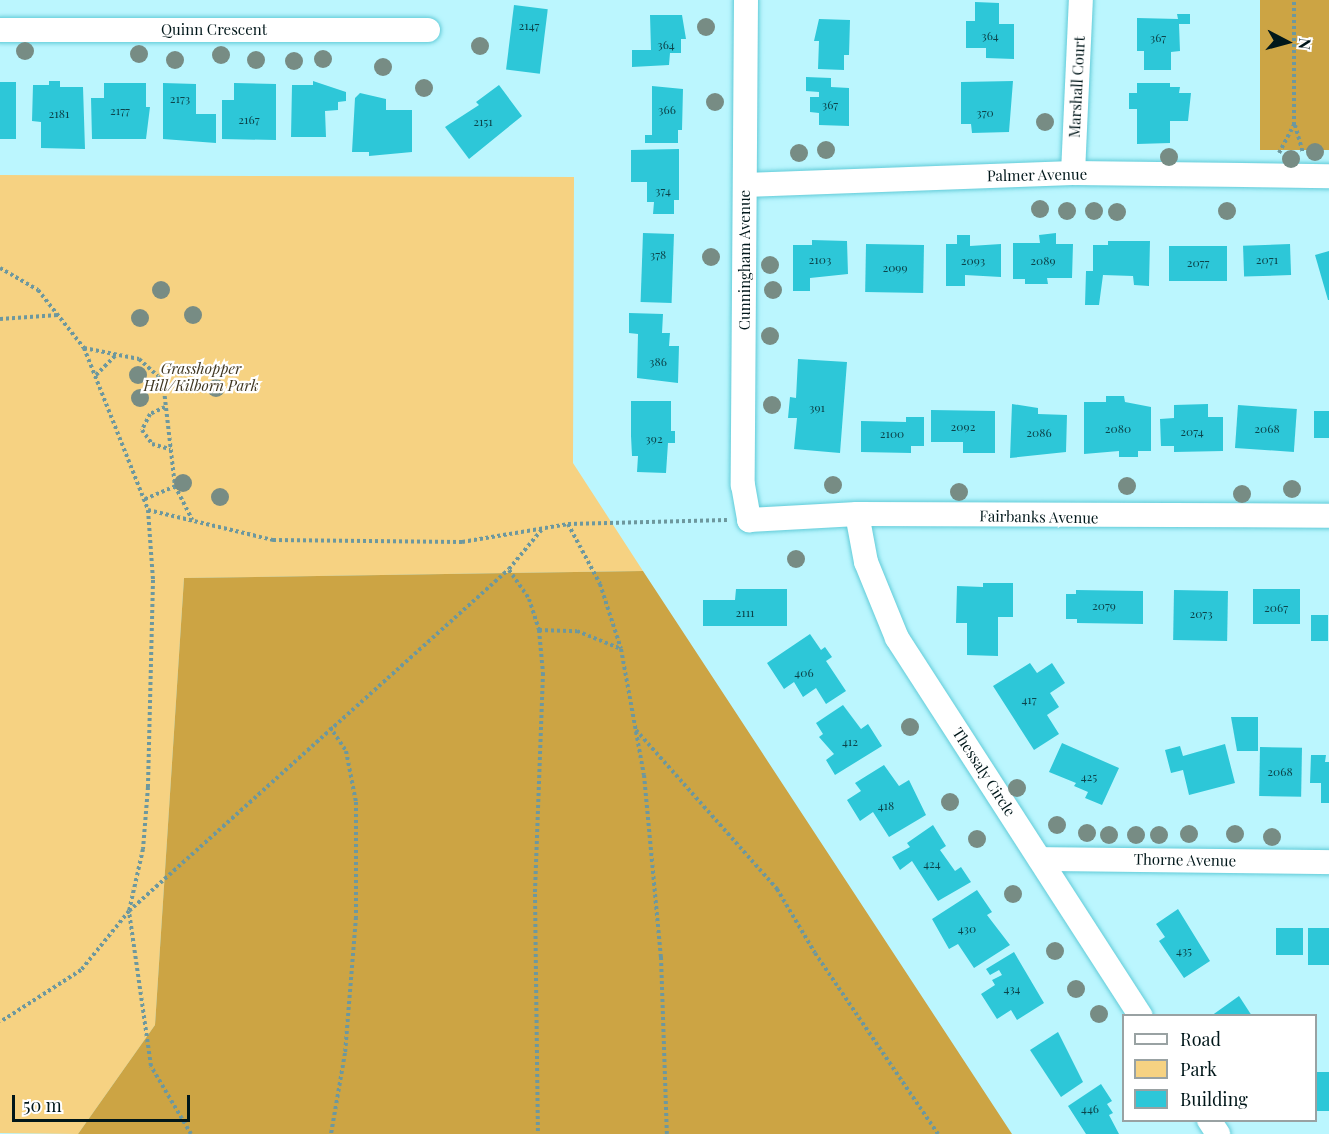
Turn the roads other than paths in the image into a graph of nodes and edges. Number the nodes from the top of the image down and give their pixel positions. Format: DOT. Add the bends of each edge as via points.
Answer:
graph roads {
  1 [pos="746,0"];
  2 [pos="1081,0"];
  3 [pos="0,30"];
  4 [pos="428,30"];
  5 [pos="1073,173"];
  6 [pos="1329,176"];
  7 [pos="745,185"];
  8 [pos="857,514"];
  9 [pos="1329,516"];
  10 [pos="749,520"];
  11 [pos="1040,859"];
  12 [pos="1329,862"];
  13 [pos="1141,1014"];
  1 -- 7 [label="street, Cunningham Avenue"];
  2 -- 5 [label="street, Marshall Court"];
  3 -- 4 [label="street, Quinn Crescent"];
  5 -- 6 [label="street, Palmer Avenue"];
  5 -- 7 [label="street, Palmer Avenue"];
  7 -- 10 [label="street, Cunningham Avenue" via="743,485"];
  8 -- 9 [label="street, Fairbanks Avenue"];
  8 -- 10 [label="street, Fairbanks Avenue"];
  8 -- 11 [label="street, Thessaly Circle" via="866,562 897,638"];
  11 -- 12 [label="street, Thorne Avenue"];
  11 -- 13 [label="street, Thessaly Circle"];
}
